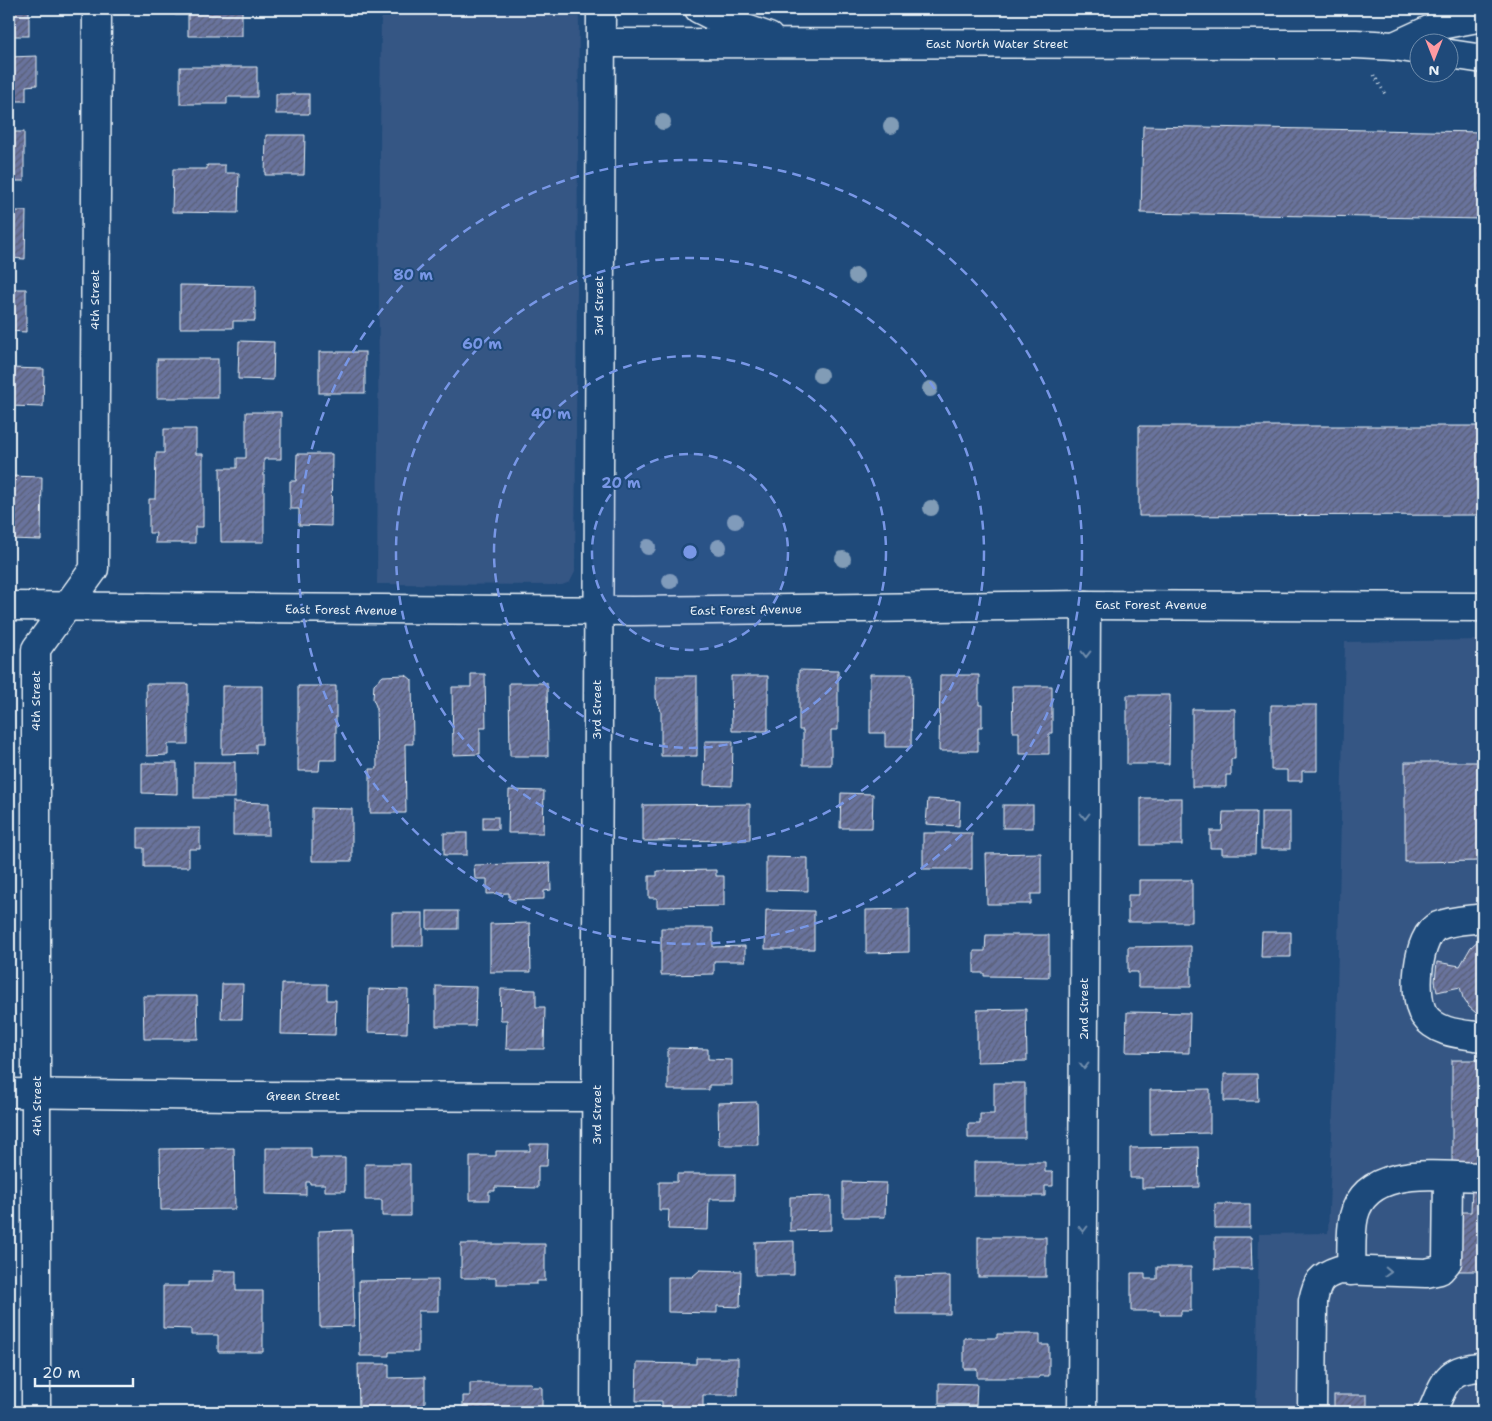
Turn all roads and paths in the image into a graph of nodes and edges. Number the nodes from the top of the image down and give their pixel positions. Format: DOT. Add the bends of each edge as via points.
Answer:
graph roads {
  1 [pos="97,9"];
  2 [pos="601,9"];
  3 [pos="699,9"];
  4 [pos="1483,18"];
  5 [pos="601,43"];
  6 [pos="792,44"];
  7 [pos="1407,48"];
  8 [pos="1460,55"];
  9 [pos="1483,58"];
  10 [pos="1478,604"];
  11 [pos="1086,605"];
  12 [pos="9,606"];
  13 [pos="69,606"];
  14 [pos="599,610"];
  15 [pos="1483,918"];
  16 [pos="1483,1036"];
  17 [pos="36,1092"];
  18 [pos="9,1093"];
  19 [pos="597,1097"];
  20 [pos="1448,1177"];
  21 [pos="1483,1177"];
  22 [pos="1345,1270"];
  23 [pos="1483,1367"];
  24 [pos="36,1412"];
  25 [pos="595,1412"];
  26 [pos="1082,1412"];
  27 [pos="1312,1412"];
  28 [pos="1432,1412"];
  1 -- 13 [label="street, 4th Street" via="94,569"];
  2 -- 5 [label="street, 3rd Street"];
  3 -- 6 [label="street" via="721,20"];
  4 -- 7 [label="street, East North Water Street" via="1440,25"];
  5 -- 6 [label="street, East North Water Street"];
  5 -- 14 [label="street, 3rd Street"];
  6 -- 7 [label="street, East North Water Street"];
  8 -- 9 [label="street"];
  10 -- 11 [label="street, East Forest Avenue"];
  11 -- 14 [label="street, East Forest Avenue"];
  11 -- 26 [label="street, 2nd Street, one-way"];
  12 -- 13 [label="street, East Forest Avenue"];
  13 -- 14 [label="street, East Forest Avenue" via="376,611"];
  13 -- 17 [label="street, 4th Street" via="36,649"];
  14 -- 19 [label="street, 3rd Street"];
  15 -- 16 [label="street" via="1437,926 1426,936 1418,970 1418,997 1424,1014 1440,1029"];
  17 -- 18 [label="street, Green Street"];
  17 -- 19 [label="street, Green Street"];
  17 -- 24 [label="street, 4th Street"];
  19 -- 25 [label="street, 3rd Street"];
  20 -- 21 [label="street"];
  20 -- 22 [label="street" via="1403,1176 1382,1182 1368,1193 1354,1216"];
  22 -- 20 [label="street, one-way" via="1426,1273 1440,1270 1447,1262"];
  22 -- 27 [label="street" via="1326,1274 1316,1286 1313,1301"];
  23 -- 28 [label="street" via="1464,1368 1446,1380"];
}
